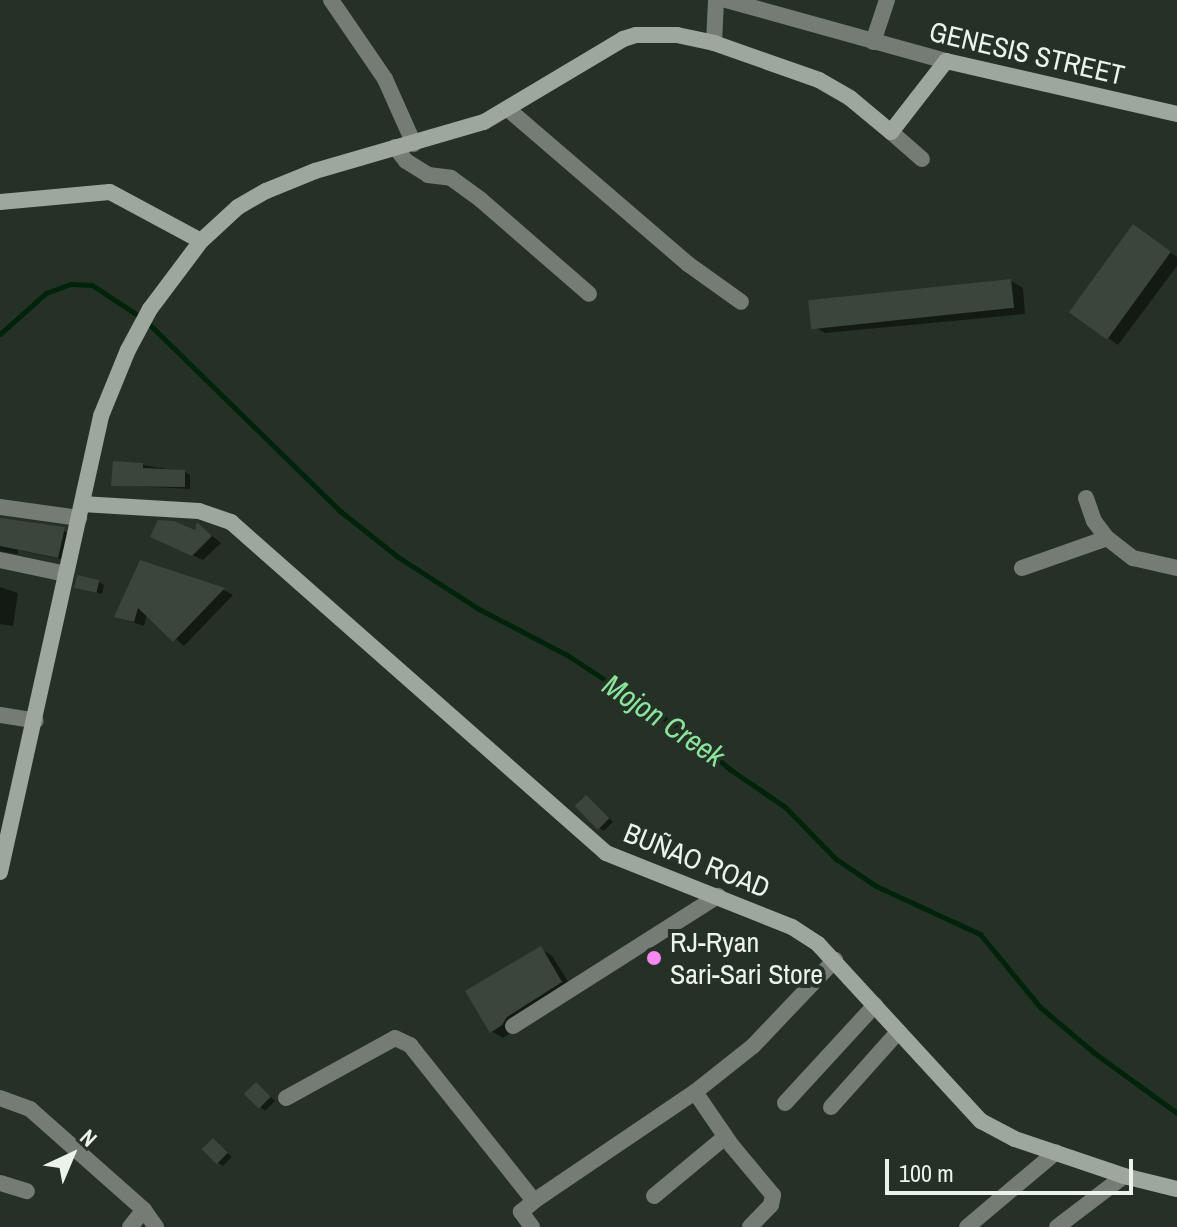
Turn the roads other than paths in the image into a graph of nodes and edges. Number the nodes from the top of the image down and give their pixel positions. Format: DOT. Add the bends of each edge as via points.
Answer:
graph roads {
  1 [pos="331,0"];
  2 [pos="716,0"];
  3 [pos="726,0"];
  4 [pos="887,0"];
  5 [pos="873,42"];
  6 [pos="714,43"];
  7 [pos="946,61"];
  8 [pos="509,110"];
  9 [pos="1177,114"];
  10 [pos="891,132"];
  11 [pos="414,144"];
  12 [pos="395,147"];
  13 [pos="922,159"];
  14 [pos="0,202"];
  15 [pos="201,241"];
  16 [pos="589,294"];
  17 [pos="741,302"];
  18 [pos="1086,498"];
  19 [pos="0,507"];
  20 [pos="80,511"];
  21 [pos="1107,538"];
  22 [pos="0,560"];
  23 [pos="1022,568"];
  24 [pos="1177,568"];
  25 [pos="66,574"];
  26 [pos="0,715"];
  27 [pos="36,721"];
  28 [pos="0,872"];
  29 [pos="718,896"];
  30 [pos="835,960"];
  31 [pos="875,1005"];
  32 [pos="513,1026"];
  33 [pos="898,1032"];
  34 [pos="695,1092"];
  35 [pos="0,1098"];
  36 [pos="286,1098"];
  37 [pos="785,1103"];
  38 [pos="831,1107"];
  39 [pos="725,1137"];
  40 [pos="1056,1152"];
  41 [pos="1124,1176"];
  42 [pos="0,1183"];
  43 [pos="1177,1189"];
  44 [pos="27,1191"];
  45 [pos="654,1196"];
  46 [pos="534,1201"];
  47 [pos="144,1210"];
  48 [pos="130,1227"];
  49 [pos="156,1227"];
  50 [pos="532,1227"];
  51 [pos="750,1227"];
  52 [pos="967,1227"];
  53 [pos="1057,1227"];
  1 -- 11 [label="street" via="385,79"];
  2 -- 6 [label="street"];
  3 -- 5 [label="street, GENESIS STREET"];
  4 -- 5 [label="street"];
  5 -- 7 [label="street, GENESIS STREET"];
  6 -- 8 [label="street" via="654,33 623,39"];
  6 -- 10 [label="street" via="819,80"];
  7 -- 9 [label="street, GENESIS STREET"];
  7 -- 10 [label="street"];
  8 -- 11 [label="street"];
  8 -- 17 [label="street" via="688,264"];
  10 -- 13 [label="street"];
  11 -- 12 [label="street"];
  12 -- 15 [label="street" via="266,191 238,207"];
  12 -- 16 [label="street" via="428,175 451,178 481,200"];
  14 -- 15 [label="street" via="110,192"];
  15 -- 20 [label="street" via="150,309 128,350 101,416"];
  18 -- 21 [label="street"];
  19 -- 20 [label="street"];
  20 -- 25 [label="street"];
  20 -- 29 [label="street, BUÑAO ROAD" via="199,511 231,522 606,853"];
  21 -- 23 [label="street"];
  21 -- 24 [label="street" via="1133,558"];
  22 -- 25 [label="street"];
  25 -- 27 [label="street"];
  26 -- 27 [label="street"];
  27 -- 28 [label="street"];
  29 -- 30 [label="street, BUÑAO ROAD" via="792,927"];
  29 -- 32 [label="street"];
  30 -- 31 [label="street, BUÑAO ROAD"];
  30 -- 34 [label="street" via="753,1046"];
  31 -- 33 [label="street, BUÑAO ROAD"];
  31 -- 37 [label="street"];
  33 -- 38 [label="street"];
  33 -- 40 [label="street, BUÑAO ROAD" via="981,1121"];
  34 -- 39 [label="street"];
  34 -- 46 [label="street"];
  35 -- 47 [label="street" via="30,1109"];
  36 -- 46 [label="street" via="395,1038 410,1045"];
  39 -- 45 [label="street"];
  39 -- 51 [label="street" via="773,1195 771,1205"];
  40 -- 41 [label="street, BUÑAO ROAD"];
  40 -- 52 [label="street"];
  41 -- 43 [label="street, BUÑAO ROAD"];
  41 -- 53 [label="street"];
  42 -- 44 [label="street"];
  46 -- 50 [label="street" via="521,1212"];
  47 -- 48 [label="street"];
  47 -- 49 [label="street"];
}
